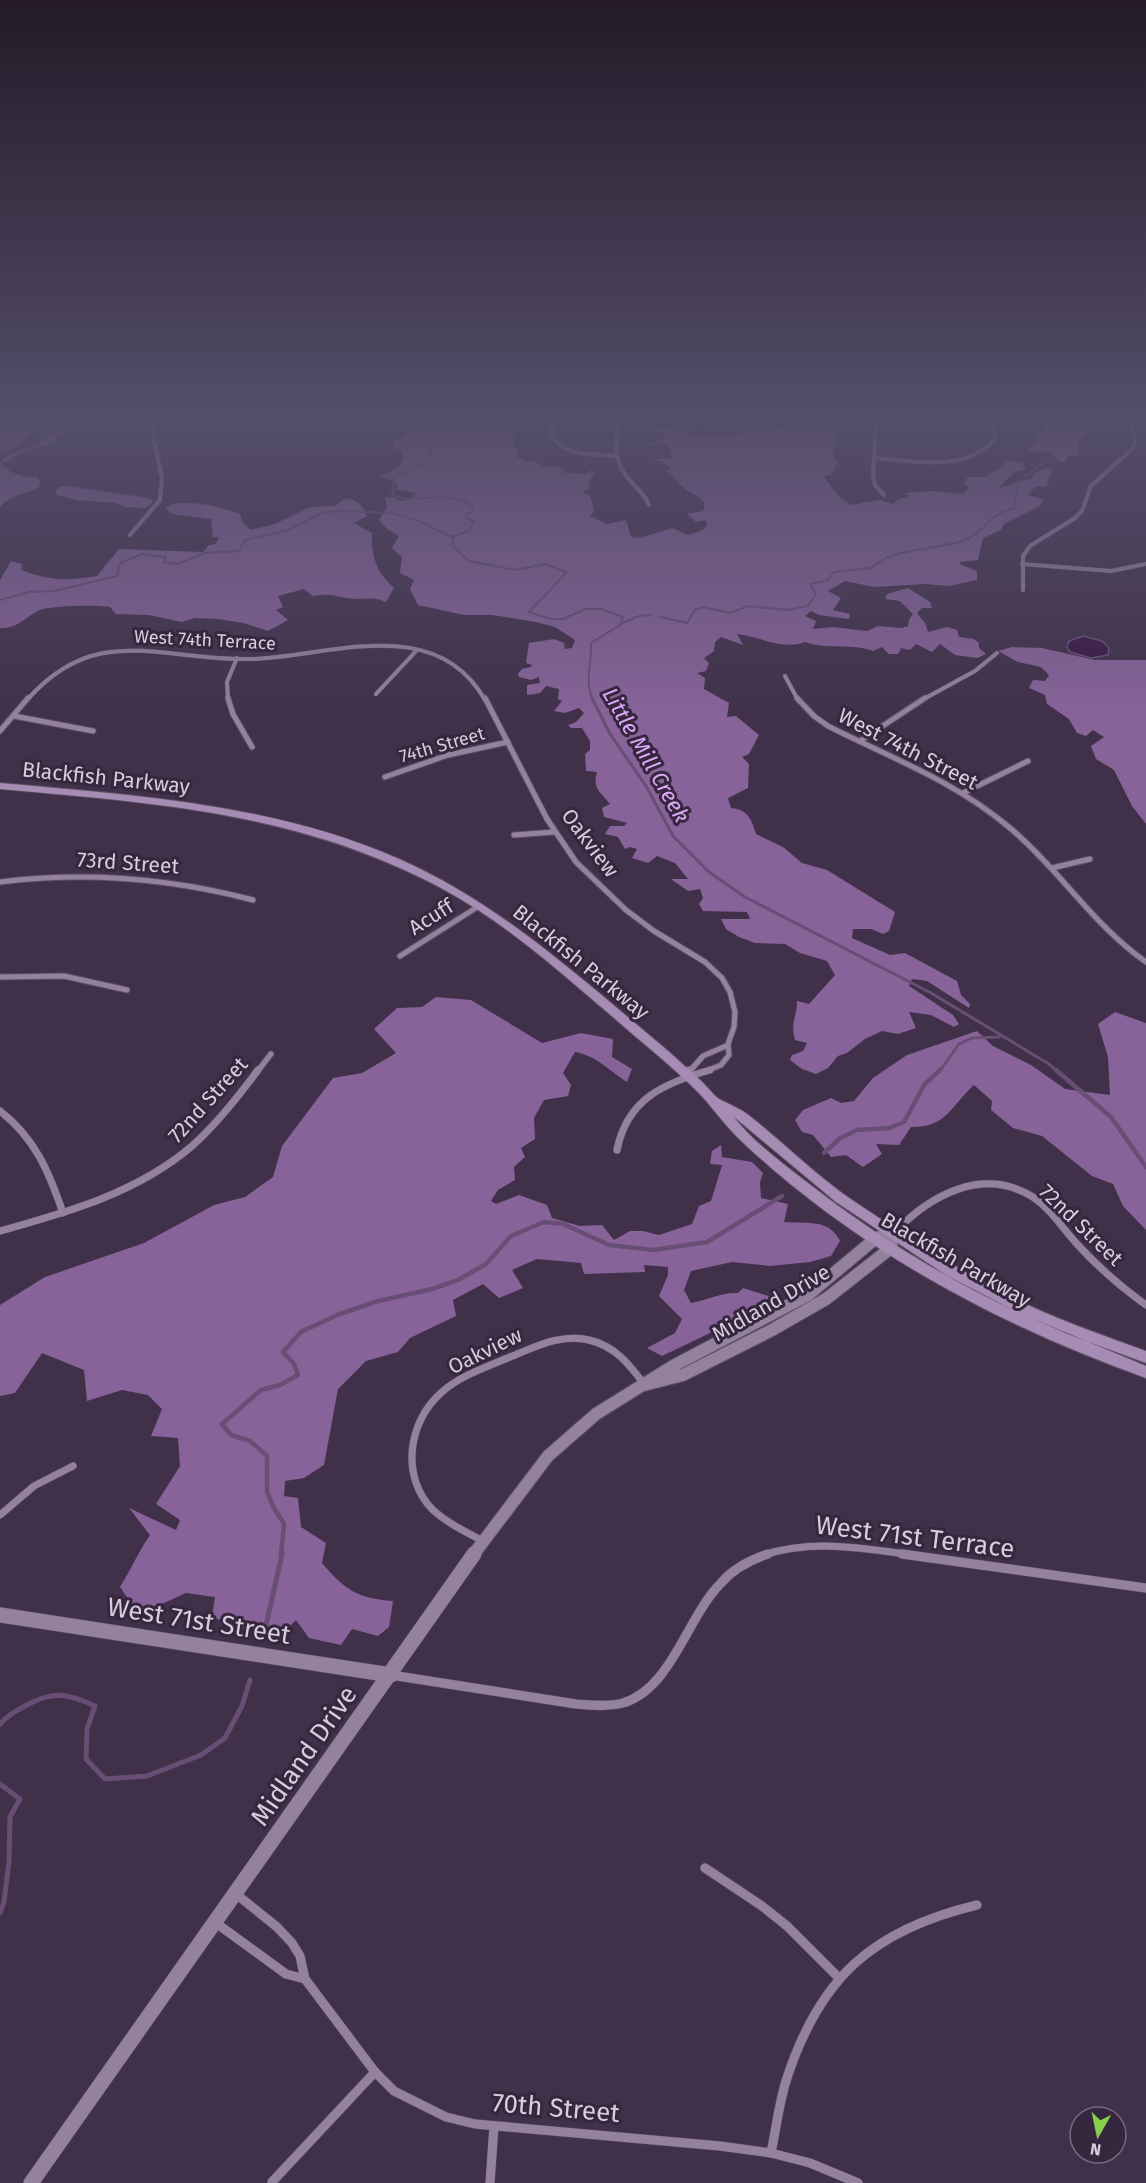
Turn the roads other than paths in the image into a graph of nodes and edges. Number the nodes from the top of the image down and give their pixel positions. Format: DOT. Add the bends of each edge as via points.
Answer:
graph roads {
  1 [pos="147,515"];
  2 [pos="1078,515"];
  3 [pos="130,535"];
  4 [pos="1022,564"];
  5 [pos="1146,564"];
  6 [pos="1023,590"];
  7 [pos="417,650"];
  8 [pos="997,653"];
  9 [pos="237,658"];
  10 [pos="785,676"];
  11 [pos="376,693"];
  12 [pos="14,716"];
  13 [pos="0,731"];
  14 [pos="93,731"];
  15 [pos="860,741"];
  16 [pos="508,742"];
  17 [pos="252,747"];
  18 [pos="1028,761"];
  19 [pos="385,777"];
  20 [pos="0,786"];
  21 [pos="963,793"];
  22 [pos="0,795"];
  23 [pos="208,808"];
  24 [pos="554,832"];
  25 [pos="514,835"];
  26 [pos="1090,859"];
  27 [pos="1052,868"];
  28 [pos="0,882"];
  29 [pos="253,900"];
  30 [pos="479,906"];
  31 [pos="400,956"];
  32 [pos="1146,962"];
  33 [pos="0,977"];
  34 [pos="127,990"];
  35 [pos="726,1046"];
  36 [pos="271,1054"];
  37 [pos="687,1075"];
  38 [pos="713,1100"];
  39 [pos="0,1111"];
  40 [pos="617,1150"];
  41 [pos="63,1213"];
  42 [pos="0,1231"];
  43 [pos="893,1233"];
  44 [pos="876,1238"];
  45 [pos="891,1248"];
  46 [pos="1146,1305"];
  47 [pos="1146,1357"];
  48 [pos="1146,1372"];
  49 [pos="644,1385"];
  50 [pos="73,1466"];
  51 [pos="0,1515"];
  52 [pos="483,1541"];
  53 [pos="1146,1588"];
  54 [pos="0,1615"];
  55 [pos="391,1675"];
  56 [pos="705,1868"];
  57 [pos="236,1894"];
  58 [pos="977,1905"];
  59 [pos="216,1923"];
  60 [pos="839,1978"];
  61 [pos="304,1979"];
  62 [pos="375,2072"];
  63 [pos="494,2126"];
  64 [pos="771,2153"];
  65 [pos="272,2182"];
  66 [pos="31,2183"];
  67 [pos="490,2183"];
  68 [pos="858,2183"];
  1 -- 3 [label="street"];
  2 -- 4 [label="street" via="1030,546"];
  4 -- 5 [label="street" via="1111,571"];
  4 -- 6 [label="street"];
  7 -- 9 [label="street, West 74th Terrace" via="380,645 280,658"];
  7 -- 11 [label="street"];
  7 -- 16 [label="street, Oakview" via="441,657 469,676"];
  8 -- 15 [label="street" via="975,671 928,696"];
  9 -- 12 [label="street, West 74th Terrace" via="144,650 100,653 79,659 46,677"];
  9 -- 17 [label="street" via="227,676 225,696"];
  10 -- 15 [label="street, West 74th Street" via="796,700 807,712"];
  12 -- 13 [label="street, West 74th Terrace"];
  12 -- 14 [label="street"];
  15 -- 21 [label="street, West 74th Street"];
  16 -- 19 [label="street, 74th Street" via="448,755"];
  16 -- 24 [label="street, Oakview"];
  18 -- 21 [label="street"];
  20 -- 23 [label="main road, Blackfish Parkway"];
  21 -- 27 [label="street, West 74th Street" via="1003,822"];
  22 -- 23 [label="main road, Blackfish Parkway"];
  23 -- 30 [label="main road, Blackfish Parkway" via="259,816 323,833 400,864"];
  24 -- 25 [label="street"];
  24 -- 35 [label="street, Oakview" via="591,880 607,894 717,974 729,989 734,1006 735,1024"];
  26 -- 27 [label="street"];
  27 -- 32 [label="street, West 74th Street" via="1099,924"];
  28 -- 29 [label="street, 73rd Street" via="72,875 139,877 212,888"];
  30 -- 31 [label="street, Acuff"];
  30 -- 37 [label="main road, Blackfish Parkway" via="526,937"];
  33 -- 34 [label="street" via="64,976"];
  35 -- 37 [label="street, Oakview" via="692,1063"];
  35 -- 37 [label="street, Oakview" via="726,1060 708,1072"];
  36 -- 41 [label="street, 72nd Street" via="218,1119 181,1156 120,1193"];
  37 -- 38 [label="main road, Blackfish Parkway"];
  37 -- 40 [label="street, Oakview" via="652,1095 628,1116"];
  38 -- 43 [label="main road, Blackfish Parkway" via="740,1115 841,1199"];
  38 -- 44 [label="main road, Blackfish Parkway" via="731,1123 781,1168"];
  39 -- 41 [label="street" via="28,1135 41,1154"];
  41 -- 42 [label="street, 72nd Street"];
  43 -- 44 [label="street, Midland Drive"];
  43 -- 45 [label="street"];
  43 -- 46 [label="street, 72nd Street" via="929,1200 953,1188 975,1184 1013,1188 1042,1205 1115,1281"];
  43 -- 47 [label="main road, Blackfish Parkway" via="951,1271 1024,1309"];
  44 -- 45 [label="main road, Blackfish Parkway"];
  44 -- 49 [label="street, Midland Drive" via="808,1295 673,1365"];
  45 -- 48 [label="main road, Blackfish Parkway" via="935,1276 1028,1324"];
  45 -- 49 [label="street, Midland Drive" via="826,1299 772,1330 683,1375"];
  49 -- 52 [label="street, Midland Drive" via="596,1414 548,1456"];
  49 -- 52 [label="street, Oakview" via="622,1355 609,1347 587,1338 563,1338 465,1377 435,1397 413,1437 415,1484 442,1518"];
  50 -- 51 [label="street" via="45,1478"];
  52 -- 55 [label="street, Midland Drive"];
  53 -- 55 [label="street, West 71st Terrace" via="839,1545 805,1545 765,1554 722,1582 659,1678 645,1692 620,1703 586,1705"];
  54 -- 55 [label="street, West 71st Street"];
  55 -- 57 [label="street, Midland Drive"];
  56 -- 60 [label="street" via="787,1926"];
  57 -- 59 [label="street, Midland Drive"];
  57 -- 61 [label="street, 70th Street" via="292,1943 300,1956"];
  58 -- 60 [label="street" via="924,1918 860,1957"];
  59 -- 61 [label="street, 70th Street" via="286,1974"];
  59 -- 66 [label="street, Midland Drive"];
  60 -- 64 [label="street" via="822,1998 794,2057"];
  61 -- 62 [label="street, 70th Street"];
  62 -- 63 [label="street, 70th Street" via="394,2091 420,2106 446,2117"];
  62 -- 65 [label="street"];
  63 -- 64 [label="street, 70th Street" via="720,2145"];
  63 -- 67 [label="street"];
  64 -- 68 [label="street, 70th Street" via="810,2163"];
}
